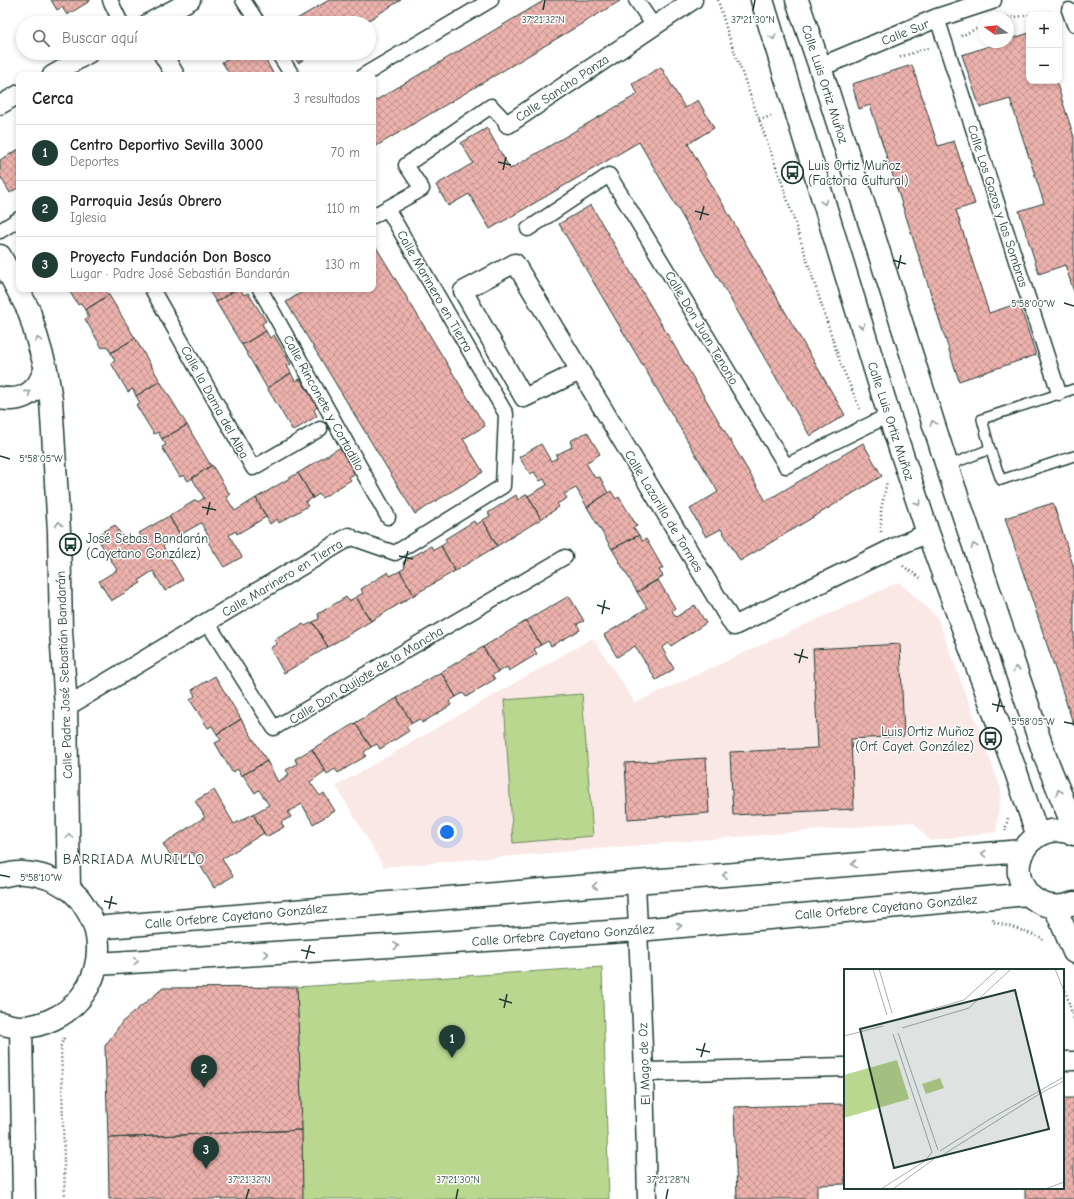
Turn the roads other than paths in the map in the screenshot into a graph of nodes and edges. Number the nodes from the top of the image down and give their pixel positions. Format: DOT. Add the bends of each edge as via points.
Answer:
graph roads {
  1 [pos="110,0"];
  2 [pos="191,0"];
  3 [pos="243,0"];
  4 [pos="491,0"];
  5 [pos="636,0"];
  6 [pos="693,0"];
  7 [pos="762,0"];
  8 [pos="797,0"];
  9 [pos="992,0"];
  10 [pos="1069,10"];
  11 [pos="118,16"];
  12 [pos="161,16"];
  13 [pos="253,16"];
  14 [pos="937,18"];
  15 [pos="1074,24"];
  16 [pos="654,26"];
  17 [pos="78,60"];
  18 [pos="166,60"];
  19 [pos="282,60"];
  20 [pos="820,67"];
  21 [pos="57,72"];
  22 [pos="173,72"];
  23 [pos="290,72"];
  24 [pos="369,72"];
  25 [pos="16,96"];
  26 [pos="0,105"];
  27 [pos="508,124"];
  28 [pos="387,208"];
  29 [pos="376,214"];
  30 [pos="16,221"];
  31 [pos="528,229"];
  32 [pos="0,231"];
  33 [pos="0,256"];
  34 [pos="16,286"];
  35 [pos="19,292"];
  36 [pos="154,292"];
  37 [pos="262,292"];
  38 [pos="46,369"];
  39 [pos="580,371"];
  40 [pos="1074,389"];
  41 [pos="1059,393"];
  42 [pos="0,398"];
  43 [pos="889,415"];
  44 [pos="320,429"];
  45 [pos="990,449"];
  46 [pos="1074,456"];
  47 [pos="947,466"];
  48 [pos="388,517"];
  49 [pos="928,533"];
  50 [pos="348,538"];
  51 [pos="565,557"];
  52 [pos="207,622"];
  53 [pos="66,707"];
  54 [pos="1074,828"];
  55 [pos="1074,834"];
  56 [pos="1038,836"];
  57 [pos="1023,851"];
  58 [pos="0,876"];
  59 [pos="636,882"];
  60 [pos="69,889"];
  61 [pos="1028,894"];
  62 [pos="1065,905"];
  63 [pos="95,928"];
  64 [pos="639,930"];
  65 [pos="1074,952"];
  66 [pos="97,964"];
  67 [pos="10,1025"];
  68 [pos="844,1067"];
  69 [pos="644,1072"];
  70 [pos="24,1199"];
  71 [pos="647,1199"];
  1 -- 11 [label="street"];
  2 -- 12 [label="street"];
  3 -- 13 [label="street"];
  4 -- 24 [label="street"];
  5 -- 16 [label="street"];
  6 -- 16 [label="street, Calle Sancho Panza"];
  7 -- 43 [label="street, Calle Luis Ortiz Muñoz, one-way"];
  8 -- 20 [label="street, Calle Luis Ortiz Muñoz"];
  9 -- 14 [label="street, Calle Sur"];
  10 -- 15 [label="street"];
  14 -- 20 [label="street, Calle Sur"];
  14 -- 41 [label="street, Calle Los Gozos y las Sombras"];
  16 -- 27 [label="street, Calle Sancho Panza"];
  17 -- 21 [label="street"];
  18 -- 22 [label="street"];
  19 -- 23 [label="street"];
  47 -- 20 [label="street, Calle Luis Ortiz Muñoz, one-way"];
  25 -- 26 [label="street"];
  27 -- 28 [label="street, Calle Sancho Panza" via="491,106 413,160 406,165 422,189"];
  28 -- 29 [label="street, Calle Sancho Panza"];
  28 -- 50 [label="street, Calle Marinero en Tierra" via="506,414 503,486 395,553"];
  30 -- 32 [label="street"];
  31 -- 43 [label="street, Calle Don Juan Tenorio" via="609,175 786,466"];
  34 -- 33 [label="street, Calle Padre José Sebastián Bandarán, one-way"];
  38 -- 35 [label="street, Calle Padre José Sebastián Bandarán, one-way" via="29,311"];
  36 -- 44 [label="street, Calle la Dama del Alba" via="252,468"];
  37 -- 48 [label="street, Calle Rinconete y Cortadillo"];
  42 -- 38 [label="street, one-way" via="11,400 25,396 37,386"];
  53 -- 38 [label="street, Calle Padre José Sebastián Bandarán, one-way" via="59,531 51,400"];
  39 -- 39 [label="street, Calle Lazarillo de Tormes" via="515,263 462,291 524,398"];
  39 -- 49 [label="street, Calle Lazarillo de Tormes" via="734,626"];
  40 -- 41 [label="lane"];
  41 -- 45 [label="lane" via="982,419"];
  43 -- 49 [label="street, Calle Luis Ortiz Muñoz, one-way"];
  45 -- 46 [label="lane" via="1001,480"];
  45 -- 47 [label="lane"];
  54 -- 47 [label="street, Calle Luis Ortiz Muñoz, one-way" via="1046,759"];
  49 -- 56 [label="street, Calle Luis Ortiz Muñoz"];
  50 -- 52 [label="street, Calle Marinero en Tierra"];
  51 -- 52 [label="street, Calle Don Quijote de la Mancha" via="274,728"];
  52 -- 53 [label="street, Calle Marinero en Tierra"];
  60 -- 53 [label="street, Calle Padre José Sebastián Bandarán, one-way"];
  55 -- 56 [label="street" via="1052,830"];
  56 -- 57 [label="street" via="1030,841"];
  57 -- 59 [label="street, Calle Orfebre Cayetano González, one-way"];
  57 -- 61 [label="street" via="1020,878"];
  58 -- 60 [label="street" via="23,873 47,877"];
  59 -- 63 [label="street, Calle Orfebre Cayetano González, one-way"];
  59 -- 64 [label="street, El Mago de Oz"];
  60 -- 63 [label="street" via="90,913"];
  61 -- 62 [label="street" via="1045,906"];
  64 -- 61 [label="street, Calle Orfebre Cayetano González, one-way"];
  62 -- 65 [label="street"];
  63 -- 66 [label="street"];
  66 -- 64 [label="street, Calle Orfebre Cayetano González, one-way"];
  64 -- 69 [label="street, El Mago de Oz"];
  66 -- 67 [label="street" via="91,984 79,1001 64,1014 43,1024"];
  67 -- 70 [label="street"];
  68 -- 69 [label="street"];
  69 -- 71 [label="street, El Mago de Oz"];
}
